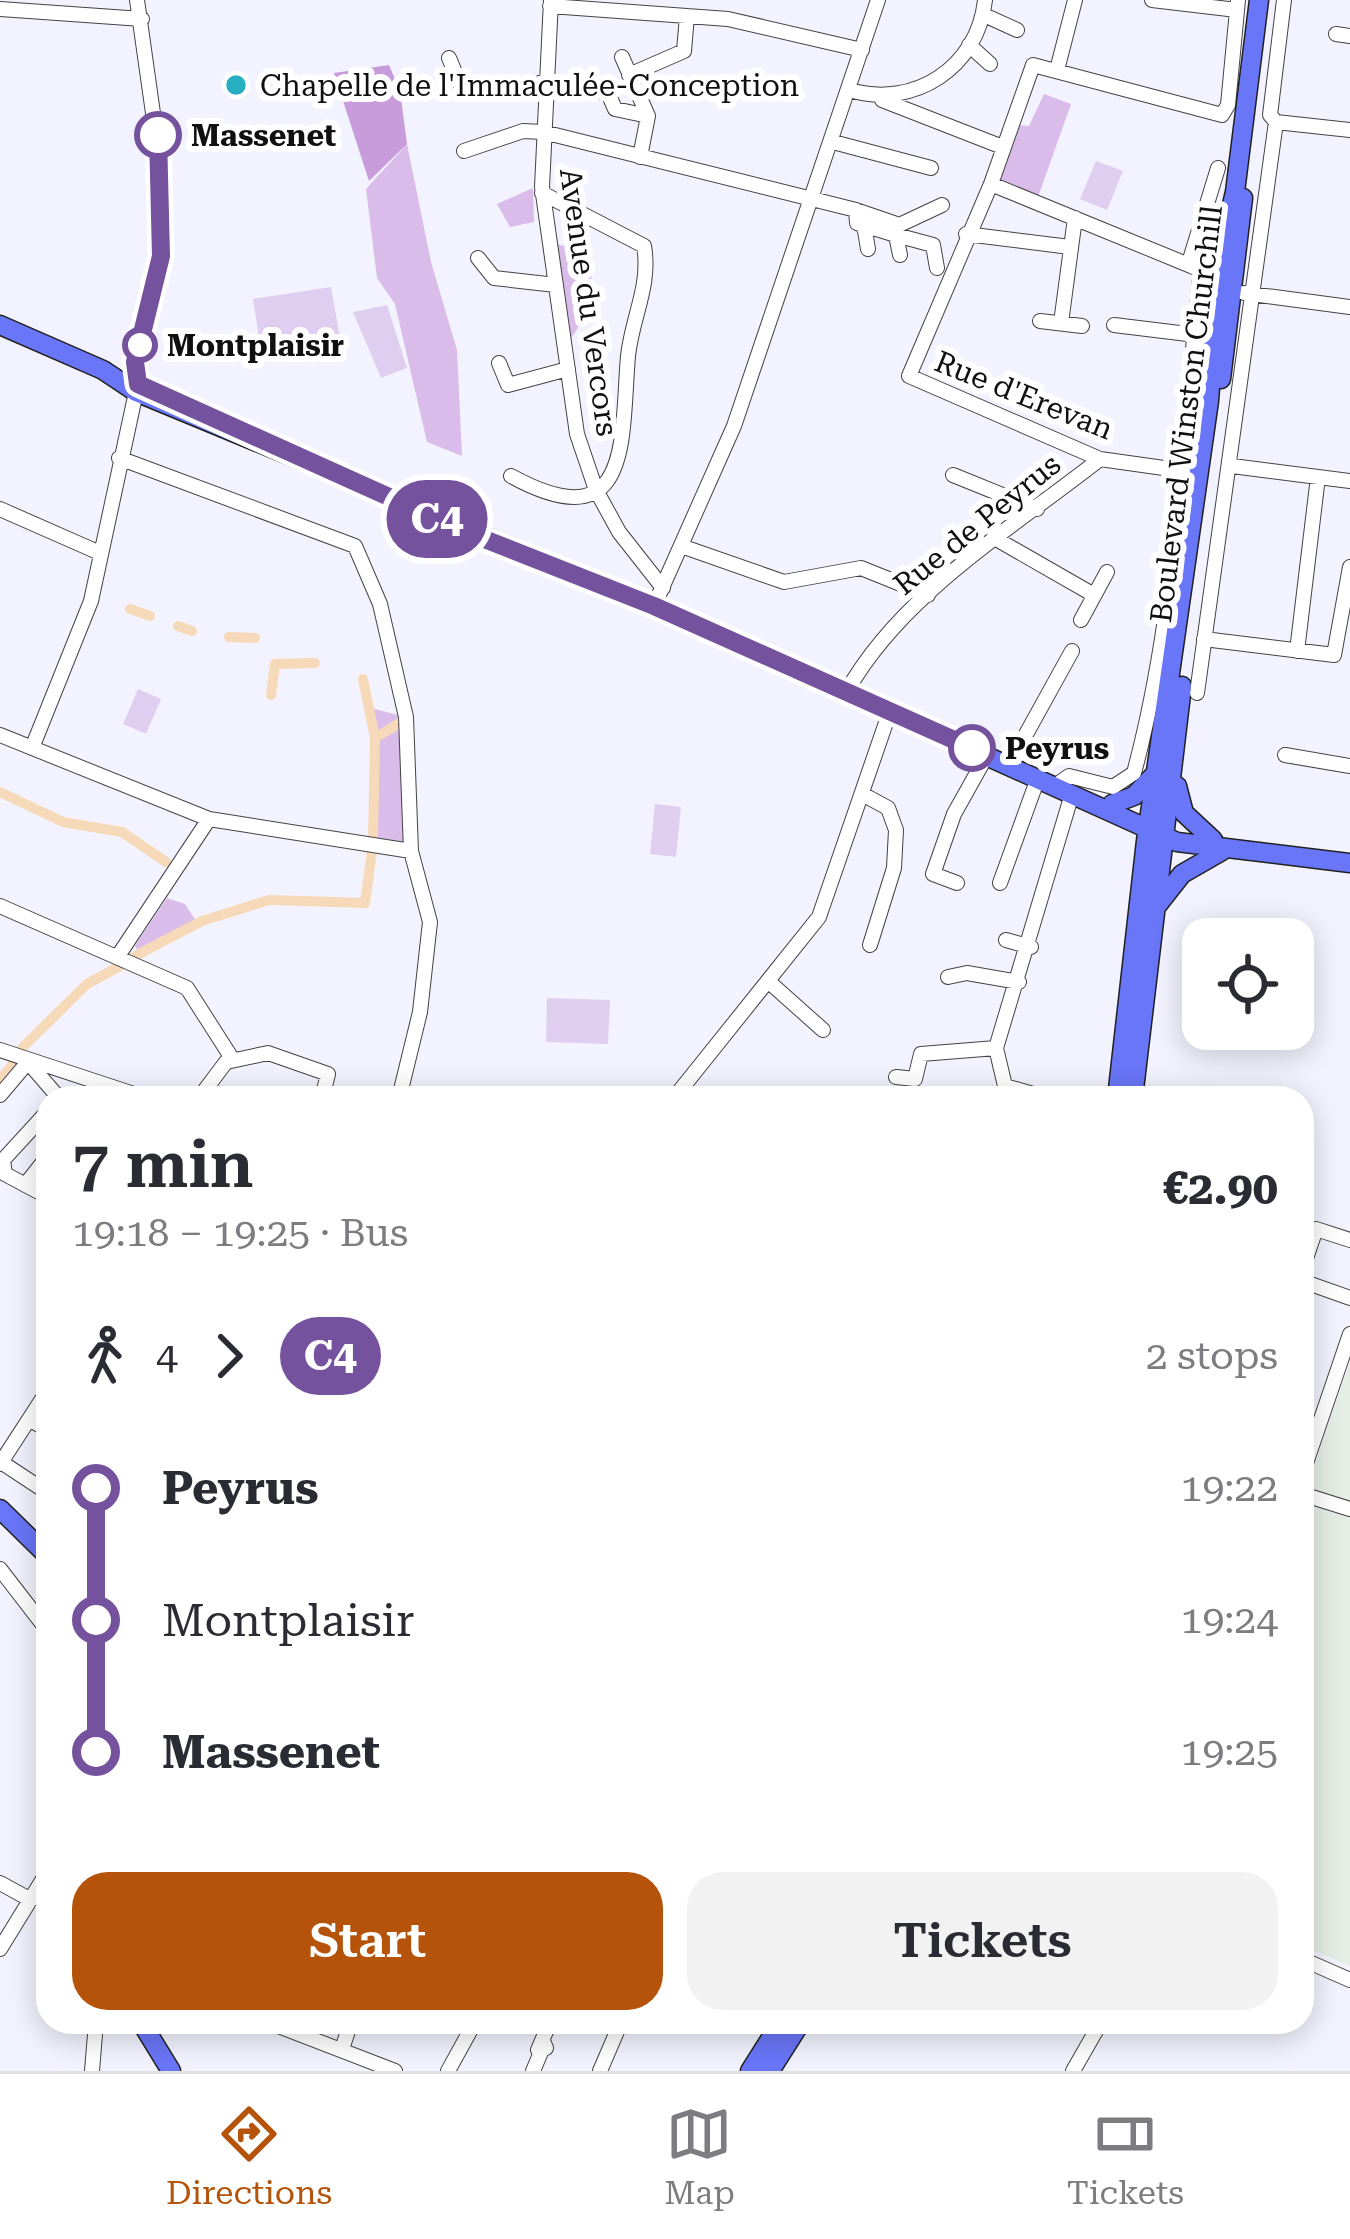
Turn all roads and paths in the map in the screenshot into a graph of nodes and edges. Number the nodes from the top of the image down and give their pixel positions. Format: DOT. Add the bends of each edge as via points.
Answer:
graph roads {
  1 [pos="137,0"];
  2 [pos="878,0"];
  3 [pos="1075,0"];
  4 [pos="1152,0"];
  5 [pos="1263,0"];
  6 [pos="1284,0"];
  7 [pos="550,3"];
  8 [pos="1238,5"];
  9 [pos="984,8"];
  10 [pos="0,9"];
  11 [pos="687,16"];
  12 [pos="142,19"];
  13 [pos="1017,30"];
  14 [pos="969,45"];
  15 [pos="862,50"];
  16 [pos="622,57"];
  17 [pos="449,58"];
  18 [pos="990,64"];
  19 [pos="1057,70"];
  20 [pos="629,75"];
  21 [pos="544,81"];
  22 [pos="850,90"];
  23 [pos="878,98"];
  24 [pos="648,116"];
  25 [pos="1276,122"];
  26 [pos="1350,130"];
  27 [pos="543,132"];
  28 [pos="832,142"];
  29 [pos="997,145"];
  30 [pos="464,151"];
  31 [pos="640,157"];
  32 [pos="931,168"];
  33 [pos="1218,168"];
  34 [pos="991,184"];
  35 [pos="542,193"];
  36 [pos="813,199"];
  37 [pos="942,205"];
  38 [pos="856,210"];
  39 [pos="1075,218"];
  40 [pos="864,225"];
  41 [pos="896,231"];
  42 [pos="966,234"];
  43 [pos="1070,247"];
  44 [pos="868,249"];
  45 [pos="900,254"];
  46 [pos="478,258"];
  47 [pos="1186,264"];
  48 [pos="937,268"];
  49 [pos="556,285"];
  50 [pos="1233,290"];
  51 [pos="1350,307"];
  52 [pos="1040,321"];
  53 [pos="1061,323"];
  54 [pos="1114,325"];
  55 [pos="1082,326"];
  56 [pos="1,329"];
  57 [pos="1196,334"];
  58 [pos="135,362"];
  59 [pos="499,363"];
  60 [pos="568,368"];
  61 [pos="103,370"];
  62 [pos="150,395"];
  63 [pos="119,458"];
  64 [pos="1100,459"];
  65 [pos="1232,466"];
  66 [pos="1185,471"];
  67 [pos="953,475"];
  68 [pos="511,476"];
  69 [pos="1318,477"];
  70 [pos="1350,481"];
  71 [pos="596,490"];
  72 [pos="0,509"];
  73 [pos="1036,509"];
  74 [pos="998,540"];
  75 [pos="684,547"];
  76 [pos="100,553"];
  77 [pos="1350,567"];
  78 [pos="1107,572"];
  79 [pos="928,595"];
  80 [pos="1094,595"];
  81 [pos="658,597"];
  82 [pos="1081,620"];
  83 [pos="1204,639"];
  84 [pos="1072,651"];
  85 [pos="1297,651"];
  86 [pos="847,691"];
  87 [pos="1197,693"];
  88 [pos="890,711"];
  89 [pos="0,735"];
  90 [pos="32,748"];
  91 [pos="987,755"];
  92 [pos="1285,755"];
  93 [pos="1175,757"];
  94 [pos="1350,762"];
  95 [pos="1009,765"];
  96 [pos="1157,772"];
  97 [pos="1061,789"];
  98 [pos="864,795"];
  99 [pos="1111,809"];
  100 [pos="209,819"];
  101 [pos="1151,824"];
  102 [pos="1218,846"];
  103 [pos="412,851"];
  104 [pos="1350,863"];
  105 [pos="956,883"];
  106 [pos="1000,883"];
  107 [pos="1142,884"];
  108 [pos="0,906"];
  109 [pos="1156,907"];
  110 [pos="1006,940"];
  111 [pos="869,945"];
  112 [pos="1031,947"];
  113 [pos="118,956"];
  114 [pos="948,977"];
  115 [pos="768,981"];
  116 [pos="1019,982"];
  117 [pos="823,1030"];
  118 [pos="997,1048"];
  119 [pos="0,1050"];
  120 [pos="233,1060"];
  121 [pos="28,1062"];
  122 [pos="76,1077"];
  123 [pos="896,1077"];
  124 [pos="49,1086"];
  125 [pos="69,1086"];
  126 [pos="106,1086"];
  127 [pos="210,1086"];
  128 [pos="325,1086"];
  129 [pos="402,1086"];
  130 [pos="684,1086"];
  131 [pos="1003,1086"];
  132 [pos="1118,1086"];
  133 [pos="1134,1086"];
  134 [pos="0,1095"];
  135 [pos="36,1124"];
  136 [pos="36,1171"];
  137 [pos="25,1184"];
  138 [pos="36,1190"];
  139 [pos="1314,1235"];
  140 [pos="1350,1240"];
  141 [pos="1314,1285"];
  142 [pos="1350,1298"];
  143 [pos="1350,1334"];
  144 [pos="36,1413"];
  145 [pos="32,1420"];
  146 [pos="36,1422"];
  147 [pos="1314,1426"];
  148 [pos="1,1463"];
  149 [pos="36,1485"];
  150 [pos="1314,1498"];
  151 [pos="0,1509"];
  152 [pos="1350,1510"];
  153 [pos="36,1544"];
  154 [pos="0,1569"];
  155 [pos="36,1616"];
  156 [pos="0,1882"];
  157 [pos="36,1891"];
  158 [pos="31,1900"];
  159 [pos="0,1949"];
  160 [pos="1314,1964"];
  161 [pos="1350,1979"];
  162 [pos="96,2034"];
  163 [pos="148,2034"];
  164 [pos="302,2034"];
  165 [pos="347,2034"];
  166 [pos="469,2034"];
  167 [pos="546,2034"];
  168 [pos="616,2034"];
  169 [pos="773,2034"];
  170 [pos="793,2034"];
  171 [pos="1095,2034"];
  172 [pos="342,2049"];
  173 [pos="92,2071"];
  174 [pos="171,2071"];
  175 [pos="395,2071"];
  176 [pos="448,2071"];
  177 [pos="533,2071"];
  178 [pos="600,2071"];
  179 [pos="750,2071"];
  180 [pos="770,2071"];
  181 [pos="1073,2071"];
  1 -- 12 [label="street"];
  2 -- 15 [label="street"];
  3 -- 19 [label="street"];
  4 -- 8 [label="street"];
  5 -- 50 [label="main road, Boulevard Winston Churchill"];
  6 -- 25 [label="street" via="1270,115"];
  7 -- 11 [label="street"];
  7 -- 21 [label="street, Avenue du Vercors"];
  8 -- 19 [label="street" via="1226,111 1214,116"];
  9 -- 13 [label="street"];
  9 -- 14 [label="street"];
  10 -- 12 [label="street"];
  11 -- 15 [label="street"];
  11 -- 20 [label="street" via="684,51"];
  12 -- 58 [label="street" via="163,177 161,256"];
  14 -- 18 [label="street"];
  14 -- 23 [label="street" via="950,72 927,86"];
  15 -- 22 [label="street"];
  16 -- 20 [label="street"];
  17 -- 21 [label="street" via="459,82"];
  19 -- 29 [label="street, Rue d'Erevan" via="1033,64"];
  20 -- 24 [label="street"];
  21 -- 24 [label="street" via="608,94 615,109"];
  21 -- 27 [label="street, Avenue du Vercors"];
  22 -- 23 [label="street"];
  22 -- 28 [label="street"];
  23 -- 29 [label="street"];
  24 -- 31 [label="street"];
  25 -- 26 [label="street"];
  25 -- 50 [label="street"];
  27 -- 30 [label="street"];
  27 -- 31 [label="street"];
  27 -- 35 [label="street, Avenue du Vercors"];
  28 -- 32 [label="street"];
  28 -- 36 [label="street"];
  29 -- 34 [label="street, Rue d'Erevan"];
  31 -- 36 [label="street"];
  33 -- 47 [label="street"];
  34 -- 39 [label="street"];
  34 -- 42 [label="street, Rue d'Erevan"];
  35 -- 49 [label="street, Avenue du Vercors"];
  35 -- 71 [label="street" via="644,246 649,273 628,352 622,453 614,475"];
  36 -- 38 [label="street"];
  36 -- 75 [label="street"];
  37 -- 41 [label="street"];
  38 -- 40 [label="street"];
  38 -- 41 [label="street"];
  39 -- 43 [label="street"];
  39 -- 47 [label="street"];
  40 -- 41 [label="street"];
  40 -- 44 [label="street"];
  41 -- 45 [label="street"];
  41 -- 48 [label="street" via="933,245"];
  42 -- 43 [label="street"];
  42 -- 64 [label="street, Rue d'Erevan" via="909,376"];
  43 -- 53 [label="street"];
  46 -- 49 [label="street" via="494,278"];
  47 -- 57 [label="street" via="1201,271"];
  49 -- 60 [label="street, Avenue du Vercors"];
  50 -- 51 [label="street"];
  50 -- 65 [label="street"];
  50 -- 93 [label="main road, Boulevard Winston Churchill"];
  50 -- 96 [label="main road, Boulevard Winston Churchill"];
  52 -- 53 [label="street"];
  53 -- 55 [label="street"];
  54 -- 57 [label="street"];
  56 -- 61 [label="main road"];
  57 -- 66 [label="street"];
  58 -- 61 [label="street"];
  58 -- 62 [label="street" via="134,378"];
  59 -- 60 [label="street" via="508,385"];
  60 -- 71 [label="street, Avenue du Vercors"];
  61 -- 62 [label="main road"];
  62 -- 63 [label="street"];
  62 -- 81 [label="main road" via="442,521"];
  63 -- 76 [label="street"];
  63 -- 103 [label="street" via="355,546 380,604 406,717"];
  64 -- 66 [label="street, Rue d'Erevan"];
  64 -- 73 [label="street, Rue de Peyrus"];
  65 -- 69 [label="street"];
  65 -- 83 [label="street"];
  66 -- 97 [label="street" via="1155,693 1134,773 1112,787 1069,776"];
  67 -- 73 [label="street"];
  68 -- 71 [label="street" via="556,496"];
  69 -- 70 [label="street"];
  69 -- 85 [label="street"];
  71 -- 81 [label="street, Avenue du Vercors"];
  72 -- 76 [label="street"];
  73 -- 74 [label="street, Rue de Peyrus"];
  74 -- 79 [label="street, Rue de Peyrus"];
  74 -- 80 [label="street"];
  75 -- 79 [label="street" via="784,582 861,568"];
  75 -- 81 [label="street"];
  76 -- 90 [label="street" via="91,601"];
  77 -- 85 [label="street" via="1334,655"];
  78 -- 80 [label="street"];
  79 -- 86 [label="street, Rue de Peyrus"];
  80 -- 82 [label="street"];
  81 -- 86 [label="main road"];
  83 -- 85 [label="street"];
  83 -- 87 [label="street"];
  84 -- 95 [label="street"];
  86 -- 88 [label="main road"];
  88 -- 91 [label="main road"];
  88 -- 98 [label="street"];
  89 -- 90 [label="street"];
  90 -- 100 [label="street"];
  91 -- 95 [label="main road"];
  91 -- 105 [label="street" via="933,874"];
  92 -- 94 [label="street"];
  93 -- 101 [label="main road, Boulevard Winston Churchill"];
  93 -- 102 [label="main road" via="1184,813"];
  95 -- 97 [label="main road"];
  96 -- 99 [label="main road"];
  96 -- 101 [label="main road, Boulevard Winston Churchill"];
  97 -- 99 [label="main road"];
  97 -- 106 [label="street"];
  97 -- 112 [label="street"];
  98 -- 111 [label="street" via="888,808 897,848"];
  98 -- 115 [label="street" via="819,917"];
  99 -- 101 [label="main road"];
  99 -- 107 [label="main road" via="1138,856"];
  100 -- 103 [label="street"];
  100 -- 113 [label="street"];
  101 -- 102 [label="main road"];
  101 -- 107 [label="main road"];
  101 -- 109 [label="main road"];
  102 -- 104 [label="main road"];
  102 -- 109 [label="main road"];
  103 -- 129 [label="street" via="430,922"];
  107 -- 132 [label="main road"];
  108 -- 113 [label="street"];
  109 -- 133 [label="main road"];
  110 -- 112 [label="street"];
  112 -- 116 [label="street"];
  113 -- 120 [label="street" via="187,988"];
  114 -- 116 [label="street"];
  115 -- 117 [label="street"];
  115 -- 130 [label="street"];
  116 -- 118 [label="street"];
  118 -- 123 [label="street" via="916,1048 915,1078"];
  118 -- 131 [label="street"];
  119 -- 121 [label="street"];
  120 -- 127 [label="street"];
  120 -- 128 [label="street" via="268,1053 328,1074"];
  121 -- 122 [label="street"];
  121 -- 124 [label="street"];
  121 -- 134 [label="street"];
  122 -- 125 [label="street"];
  122 -- 126 [label="street"];
  135 -- 137 [label="street" via="3,1160 5,1174"];
  136 -- 137 [label="street"];
  137 -- 138 [label="street"];
  139 -- 140 [label="street" via="1316,1229"];
  141 -- 142 [label="street"];
  143 -- 147 [label="street"];
  144 -- 145 [label="street"];
  145 -- 146 [label="street"];
  145 -- 148 [label="street"];
  148 -- 149 [label="street"];
  150 -- 152 [label="street"];
  151 -- 153 [label="main road"];
  154 -- 155 [label="street"];
  156 -- 158 [label="street"];
  157 -- 158 [label="street"];
  158 -- 159 [label="street"];
  160 -- 161 [label="street"];
  162 -- 173 [label="street"];
  163 -- 174 [label="main road"];
  164 -- 172 [label="street"];
  165 -- 172 [label="street"];
  166 -- 176 [label="street"];
  167 -- 177 [label="street"];
  168 -- 178 [label="street"];
  169 -- 179 [label="main road"];
  170 -- 180 [label="main road"];
  171 -- 181 [label="street"];
  172 -- 175 [label="street"];
}
